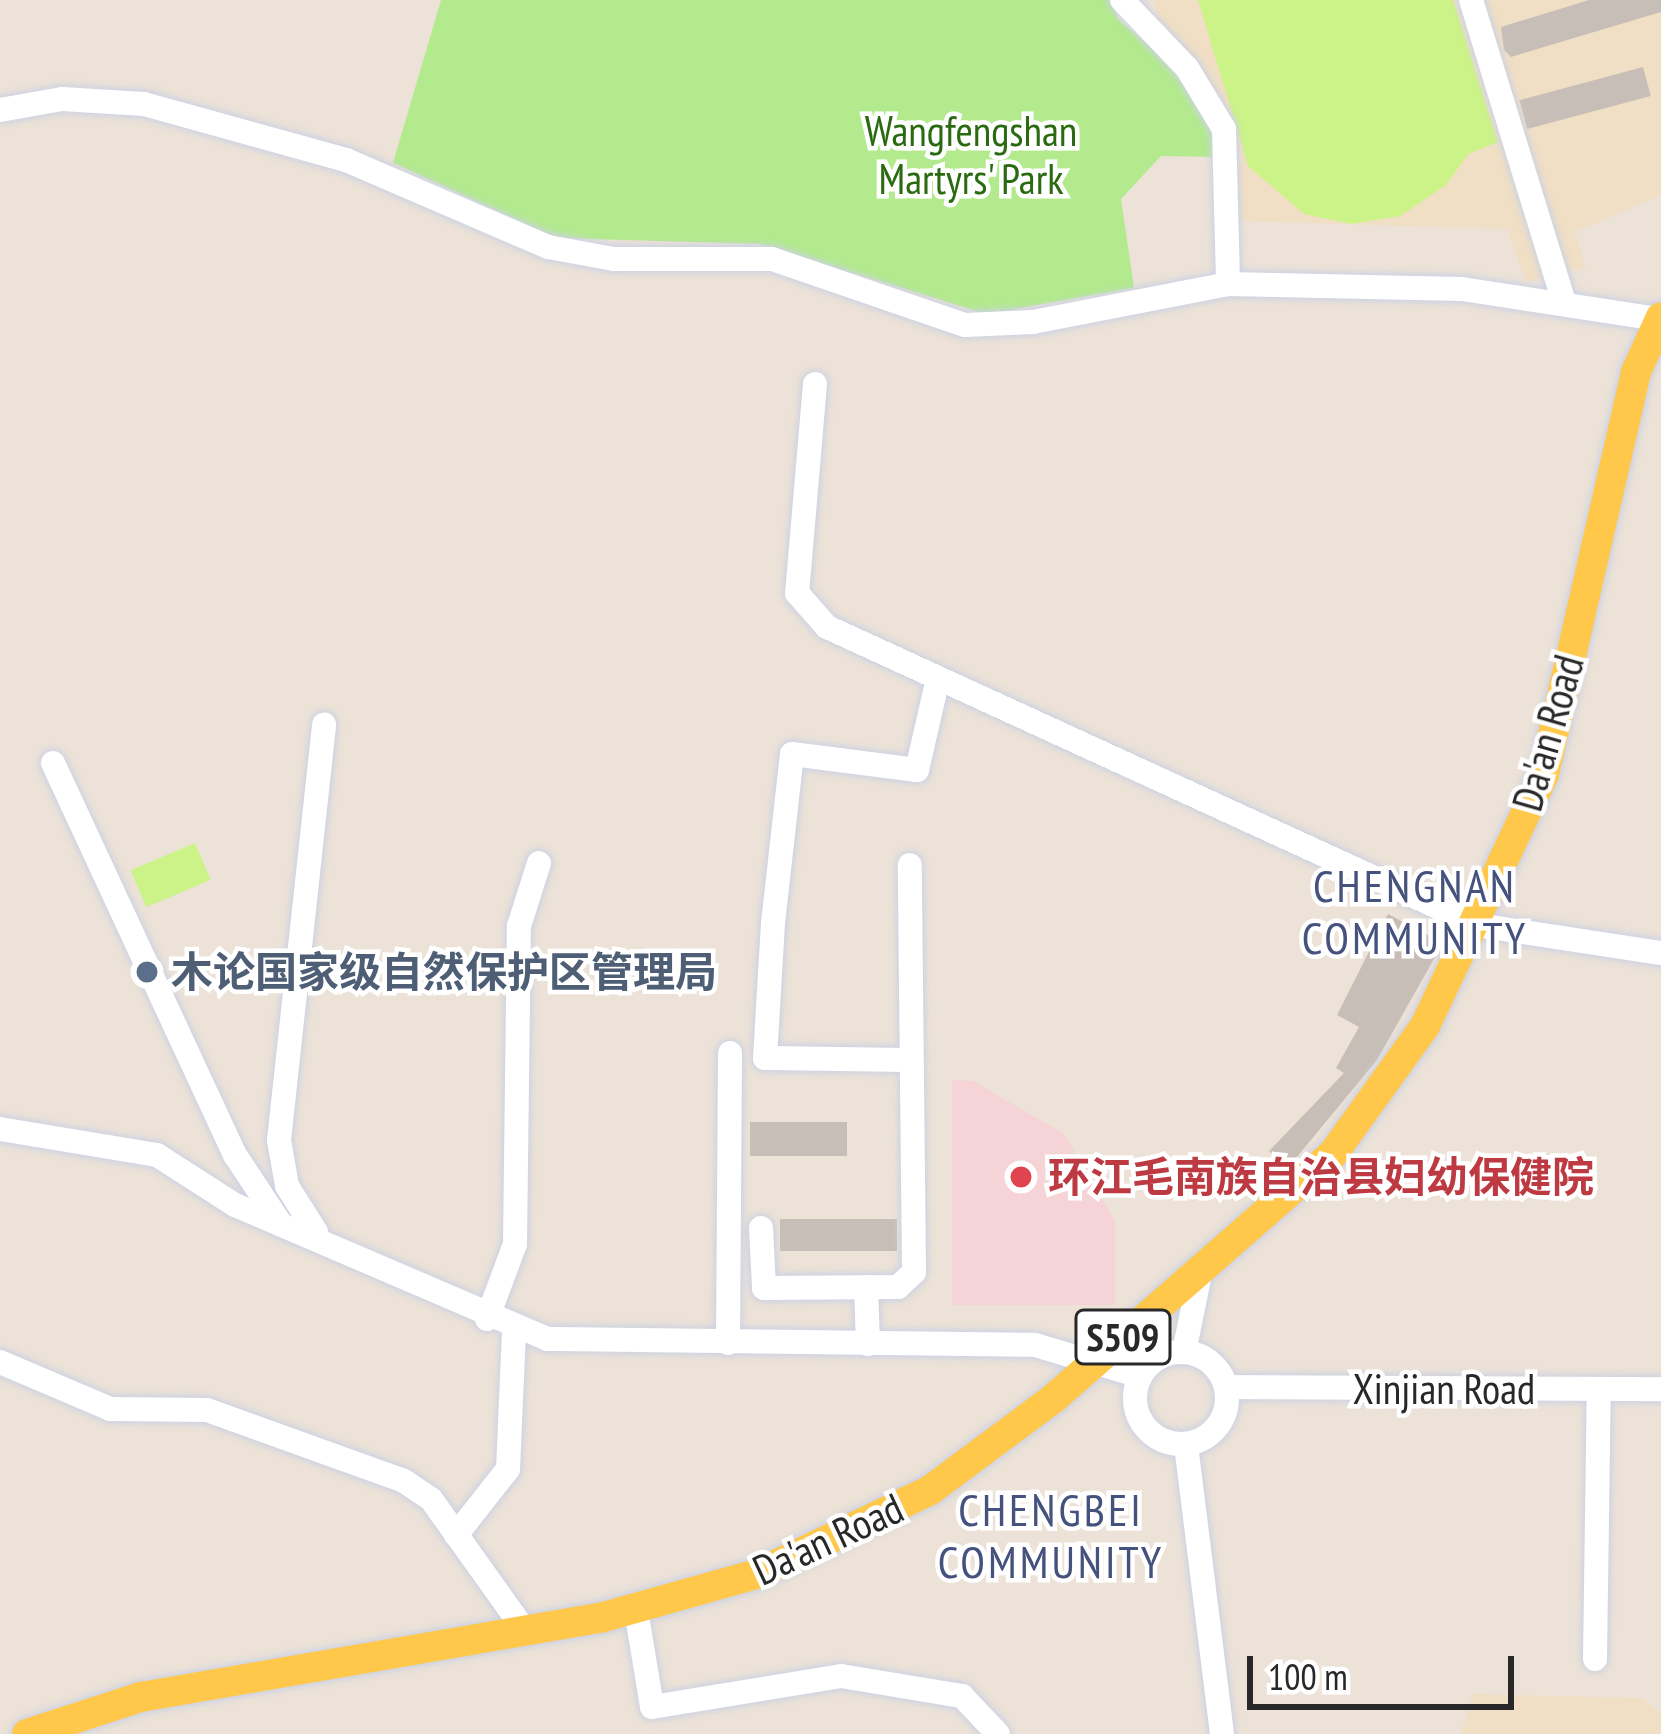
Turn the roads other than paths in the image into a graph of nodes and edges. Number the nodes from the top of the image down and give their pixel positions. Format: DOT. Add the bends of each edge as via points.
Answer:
graph roads {
  1 [pos="1122,0"];
  2 [pos="1472,0"];
  3 [pos="0,110"];
  4 [pos="1228,284"];
  5 [pos="1564,302"];
  6 [pos="1660,318"];
  7 [pos="815,385"];
  8 [pos="938,678"];
  9 [pos="324,724"];
  10 [pos="53,764"];
  11 [pos="539,862"];
  12 [pos="910,865"];
  13 [pos="1478,925"];
  14 [pos="1661,952"];
  15 [pos="730,1053"];
  16 [pos="911,1060"];
  17 [pos="0,1129"];
  18 [pos="282,1225"];
  19 [pos="761,1228"];
  20 [pos="316,1232"];
  21 [pos="1201,1269"];
  22 [pos="866,1287"];
  23 [pos="487,1319"];
  24 [pos="514,1330"];
  25 [pos="728,1343"];
  26 [pos="868,1344"];
  27 [pos="1184,1352"];
  28 [pos="1099,1358"];
  29 [pos="0,1362"];
  30 [pos="1140,1376"];
  31 [pos="1226,1387"];
  32 [pos="1599,1389"];
  33 [pos="1661,1390"];
  34 [pos="1186,1444"];
  35 [pos="456,1535"];
  36 [pos="636,1610"];
  37 [pos="525,1631"];
  38 [pos="1594,1659"];
  39 [pos="27,1734"];
  40 [pos="998,1734"];
  41 [pos="1222,1734"];
  1 -- 4 [label="street" via="1187,68 1224,129"];
  2 -- 5 [label="street"];
  3 -- 4 [label="street" via="62,99 144,104 346,160 548,247 614,259 772,259 965,325 1033,322"];
  4 -- 5 [label="street" via="1462,289"];
  5 -- 6 [label="street"];
  6 -- 13 [label="main road, Da'an Road / S509" via="1636,372 1544,774"];
  7 -- 8 [label="street" via="797,593 827,627"];
  8 -- 13 [label="street"];
  8 -- 16 [label="street" via="917,770 792,754 773,923 765,1058"];
  9 -- 20 [label="street" via="279,1140 287,1186"];
  10 -- 18 [label="street" via="236,1155"];
  11 -- 23 [label="street" via="519,926 514,1244"];
  12 -- 16 [label="street"];
  13 -- 14 [label="street"];
  13 -- 21 [label="main road, Da'an Road / S509" via="1359,1123"];
  15 -- 25 [label="street"];
  16 -- 22 [label="street" via="916,1264 898,1287"];
  17 -- 18 [label="street" via="158,1155"];
  18 -- 20 [label="street"];
  19 -- 22 [label="street" via="764,1288"];
  20 -- 23 [label="street"];
  21 -- 27 [label="street"];
  21 -- 28 [label="main road, Da'an Road / S509"];
  22 -- 26 [label="street"];
  23 -- 24 [label="street"];
  24 -- 25 [label="street" via="563,1341"];
  24 -- 35 [label="street" via="508,1469"];
  25 -- 26 [label="street"];
  26 -- 28 [label="street" via="1035,1345"];
  27 -- 30 [label="street" via="1162,1355"];
  27 -- 31 [label="street" via="1206,1359"];
  28 -- 30 [label="street"];
  28 -- 36 [label="main road, Da'an Road / S509" via="986,1452 890,1514 808,1556"];
  29 -- 35 [label="street" via="110,1409 207,1410 404,1480"];
  30 -- 34 [label="street" via="1141,1423"];
  31 -- 32 [label="street, Xinjian Road"];
  31 -- 34 [label="street" via="1216,1430"];
  32 -- 33 [label="street, Xinjian Road"];
  32 -- 38 [label="street"];
  34 -- 41 [label="street"];
  35 -- 37 [label="street"];
  36 -- 37 [label="main road, Da'an Road / S509"];
  36 -- 40 [label="street" via="652,1707 841,1676 962,1696"];
  37 -- 39 [label="main road, Da'an Road / S509" via="141,1697"];
}
